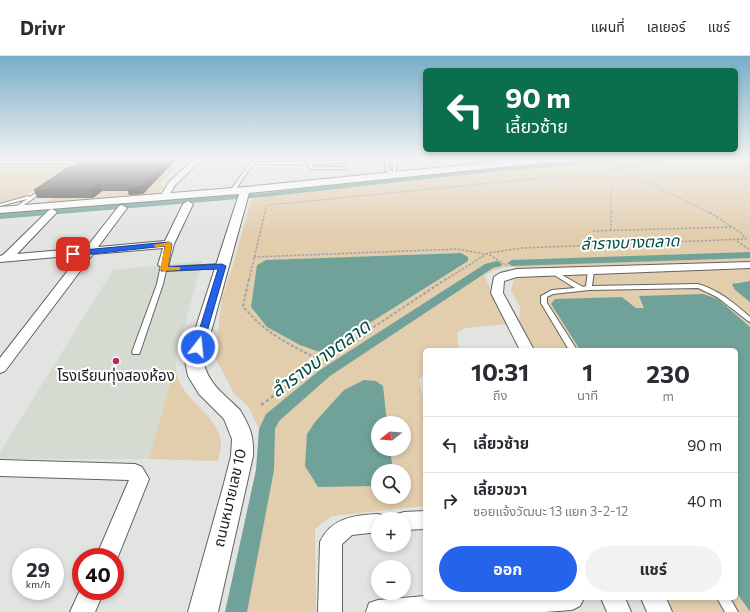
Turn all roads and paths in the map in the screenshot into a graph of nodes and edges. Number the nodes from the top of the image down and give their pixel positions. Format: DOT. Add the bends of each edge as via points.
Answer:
graph roads {
  1 [pos="49,185"];
  2 [pos="171,185"];
  3 [pos="244,185"];
  4 [pos="307,185"];
  5 [pos="465,185"];
  6 [pos="611,188"];
  7 [pos="36,194"];
  8 [pos="241,194"];
  9 [pos="164,197"];
  10 [pos="188,204"];
  11 [pos="0,206"];
  12 [pos="122,208"];
  13 [pos="16,209"];
  14 [pos="0,210"];
  15 [pos="52,212"];
  16 [pos="734,227"];
  17 [pos="594,231"];
  18 [pos="611,231"];
  19 [pos="737,240"];
  20 [pos="169,244"];
  21 [pos="750,250"];
  22 [pos="87,252"];
  23 [pos="254,258"];
  24 [pos="3,259"];
  25 [pos="750,265"];
  26 [pos="222,266"];
  27 [pos="164,267"];
  28 [pos="591,271"];
  29 [pos="553,272"];
  30 [pos="515,274"];
  31 [pos="586,289"];
  32 [pos="750,320"];
  33 [pos="526,348"];
  34 [pos="572,348"];
  35 [pos="136,352"];
  36 [pos="322,361"];
  37 [pos="0,368"];
  38 [pos="0,468"];
  39 [pos="423,520"];
  40 [pos="411,521"];
  41 [pos="371,523"];
  42 [pos="111,548"];
  43 [pos="88,600"];
  44 [pos="546,600"];
  45 [pos="614,600"];
  46 [pos="654,600"];
  47 [pos="724,600"];
  48 [pos="480,605"];
  49 [pos="82,612"];
  50 [pos="203,612"];
  51 [pos="330,612"];
  52 [pos="378,612"];
  53 [pos="619,612"];
  54 [pos="660,612"];
  55 [pos="732,612"];
  1 -- 7 [label="lane"];
  2 -- 9 [label="street"];
  3 -- 8 [label="lane"];
  4 -- 8 [label="street"];
  5 -- 23 [label="path" via="275,203 266,207"];
  6 -- 18 [label="path"];
  7 -- 11 [label="lane"];
  7 -- 13 [label="lane"];
  8 -- 9 [label="street"];
  8 -- 26 [label="street, ถนนหมายเลข 10"];
  9 -- 13 [label="street"];
  10 -- 20 [label="street"];
  12 -- 22 [label="street"];
  13 -- 14 [label="street"];
  15 -- 24 [label="street"];
  16 -- 18 [label="path"];
  17 -- 18 [label="path"];
  19 -- 21 [label="path"];
  20 -- 22 [label="street"];
  20 -- 27 [label="street"];
  22 -- 24 [label="street"];
  22 -- 37 [label="street"];
  23 -- 30 [label="path" via="458,250 488,253 498,258"];
  23 -- 36 [label="path" via="243,306 250,317 266,332"];
  25 -- 28 [label="street"];
  26 -- 27 [label="lane"];
  26 -- 50 [label="street, ถนนหมายเลข 10" via="194,361 197,376 206,389 233,415 243,440 235,487"];
  27 -- 35 [label="lane"];
  28 -- 29 [label="street"];
  28 -- 31 [label="lane"];
  29 -- 30 [label="street"];
  29 -- 31 [label="lane"];
  30 -- 33 [label="street" via="498,280 497,293"];
  31 -- 32 [label="lane" via="698,286 709,289 727,300"];
  31 -- 34 [label="lane" via="552,292 544,296 544,303"];
  38 -- 42 [label="street" via="135,472 139,479 136,489"];
  39 -- 40 [label="street"];
  41 -- 51 [label="street" via="344,528 331,542"];
  43 -- 49 [label="street"];
  44 -- 48 [label="street"];
  45 -- 53 [label="street"];
  46 -- 54 [label="street"];
  47 -- 55 [label="lane"];
  48 -- 52 [label="street"];
}
